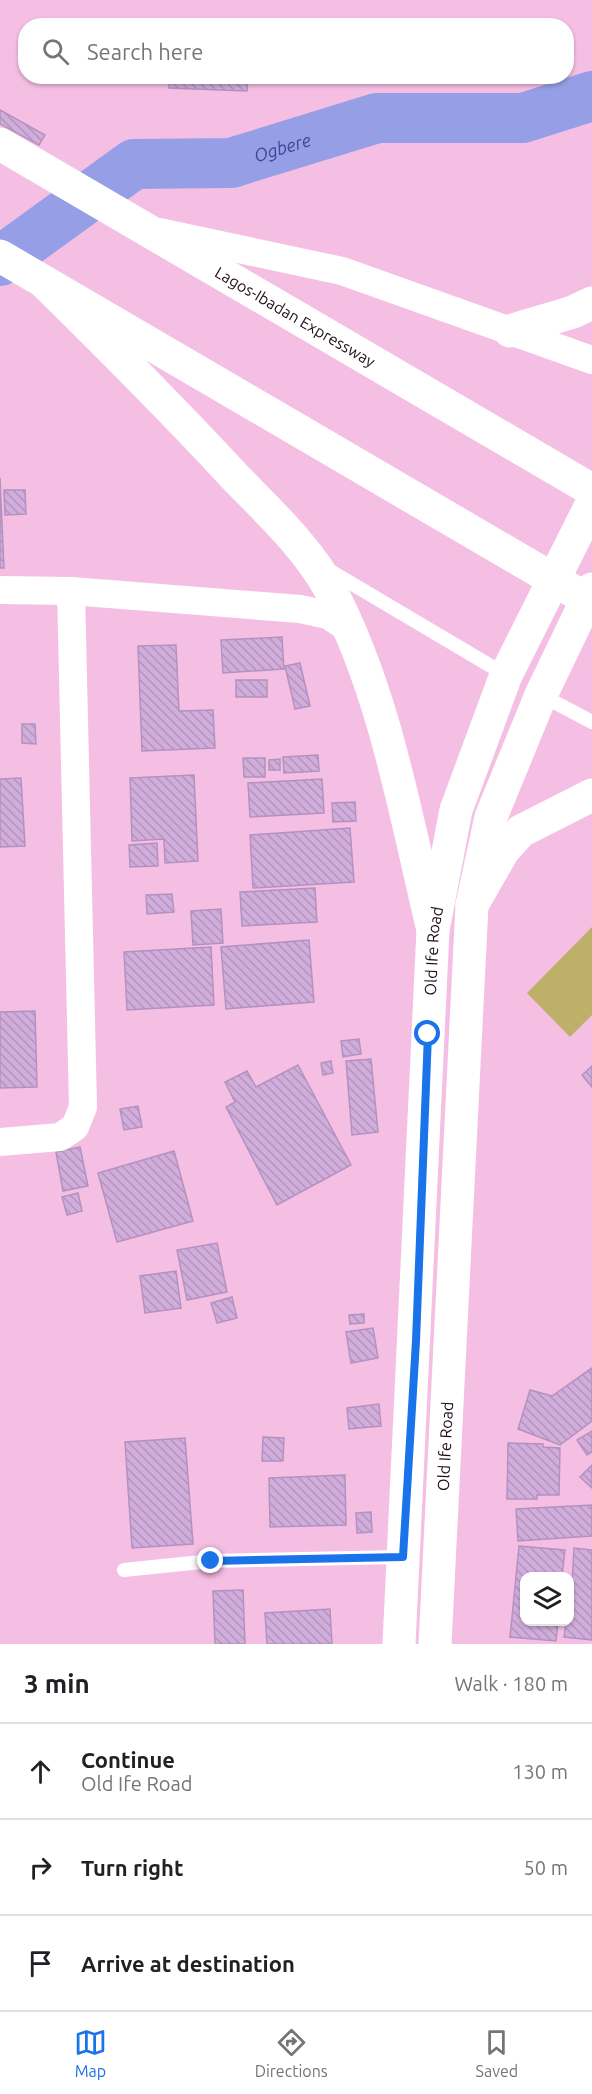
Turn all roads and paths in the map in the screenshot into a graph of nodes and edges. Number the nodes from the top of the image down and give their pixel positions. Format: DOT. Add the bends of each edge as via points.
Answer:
graph roads {
  1 [pos="0,144"];
  2 [pos="145,229"];
  3 [pos="0,256"];
  4 [pos="44,282"];
  5 [pos="592,303"];
  6 [pos="510,331"];
  7 [pos="592,360"];
  8 [pos="592,490"];
  9 [pos="592,503"];
  10 [pos="310,558"];
  11 [pos="592,589"];
  12 [pos="0,590"];
  13 [pos="71,591"];
  14 [pos="592,602"];
  15 [pos="350,630"];
  16 [pos="506,675"];
  17 [pos="541,695"];
  18 [pos="592,722"];
  19 [pos="592,795"];
  20 [pos="472,905"];
  21 [pos="434,930"];
  22 [pos="0,1142"];
  23 [pos="403,1557"];
  24 [pos="124,1570"];
  25 [pos="399,1644"];
  26 [pos="435,1644"];
  1 -- 2 [label="main road, Lagos-Ibadan Expressway"];
  2 -- 6 [label="street" via="342,271"];
  2 -- 8 [label="main road, Lagos-Ibadan Expressway"];
  3 -- 4 [label="main road"];
  4 -- 10 [label="main road" via="161,398"];
  4 -- 14 [label="main road"];
  5 -- 6 [label="main road"];
  6 -- 7 [label="street"];
  9 -- 16 [label="main road, Old Ife Road"];
  10 -- 15 [label="main road"];
  10 -- 16 [label="lane"];
  11 -- 17 [label="main road, Old Ife Road"];
  12 -- 13 [label="street"];
  13 -- 15 [label="street" via="300,609 328,615"];
  13 -- 22 [label="street" via="83,1107 75,1127 60,1137"];
  15 -- 21 [label="main road" via="379,712"];
  16 -- 21 [label="main road, Old Ife Road" via="456,810"];
  17 -- 18 [label="lane"];
  17 -- 20 [label="main road, Old Ife Road" via="491,817"];
  19 -- 20 [label="main road" via="520,831 503,851"];
  20 -- 26 [label="main road, Old Ife Road"];
  21 -- 23 [label="main road, Old Ife Road"];
  23 -- 24 [label="lane" via="211,1561"];
  23 -- 25 [label="main road, Old Ife Road"];
}
